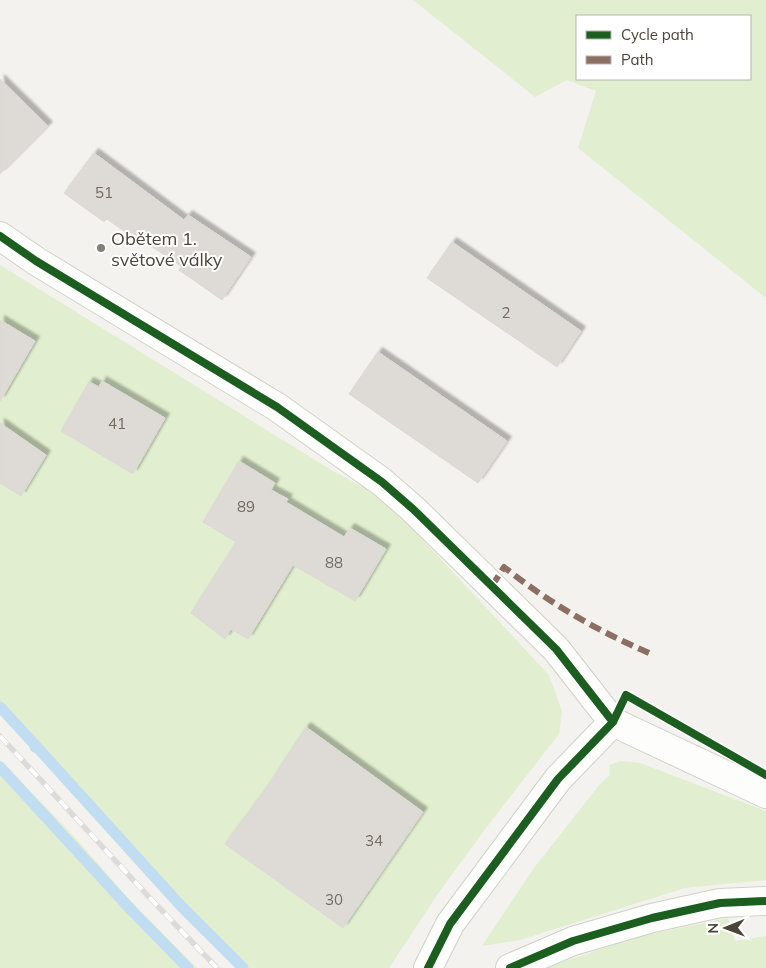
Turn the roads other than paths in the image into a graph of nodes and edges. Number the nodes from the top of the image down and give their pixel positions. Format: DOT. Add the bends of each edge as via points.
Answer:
graph roads {
  1 [pos="0,236"];
  2 [pos="613,722"];
  3 [pos="766,794"];
  4 [pos="766,901"];
  5 [pos="428,968"];
  6 [pos="510,968"];
  1 -- 2 [label="street" via="277,407 382,482 556,649"];
  2 -- 3 [label="street"];
  2 -- 5 [label="street" via="558,779 450,924"];
  4 -- 6 [label="street" via="720,904 652,918 573,941"];
}
